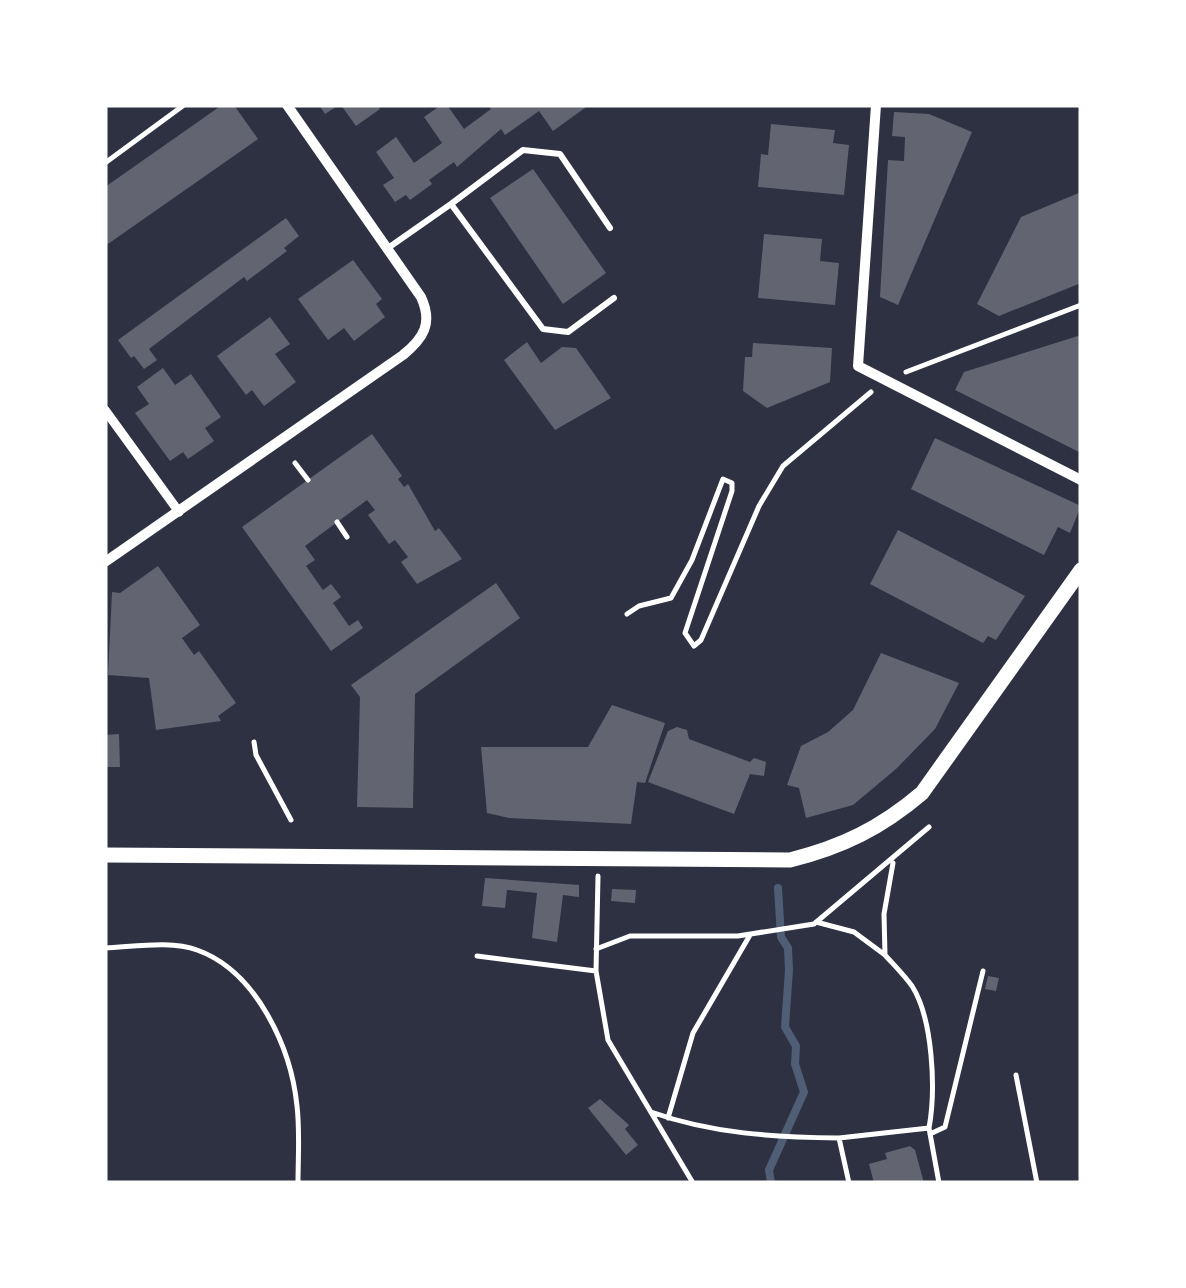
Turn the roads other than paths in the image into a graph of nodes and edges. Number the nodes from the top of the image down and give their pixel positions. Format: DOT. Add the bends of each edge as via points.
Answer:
graph roads {
  1 [pos="287,105"];
  2 [pos="876,105"];
  3 [pos="450,204"];
  4 [pos="610,228"];
  5 [pos="388,248"];
  6 [pos="614,298"];
  7 [pos="105,410"];
  8 [pos="1081,480"];
  9 [pos="179,512"];
  10 [pos="105,562"];
  11 [pos="1081,570"];
  12 [pos="105,856"];
  1 -- 5 [label="street"];
  2 -- 8 [label="street" via="858,366"];
  3 -- 4 [label="lane" via="523,150 560,154"];
  3 -- 5 [label="lane"];
  3 -- 6 [label="lane" via="543,329 568,332"];
  5 -- 9 [label="street" via="427,309 416,344"];
  7 -- 9 [label="street"];
  9 -- 10 [label="street"];
  11 -- 12 [label="street" via="942,769 888,822 838,848 790,860"];
}
